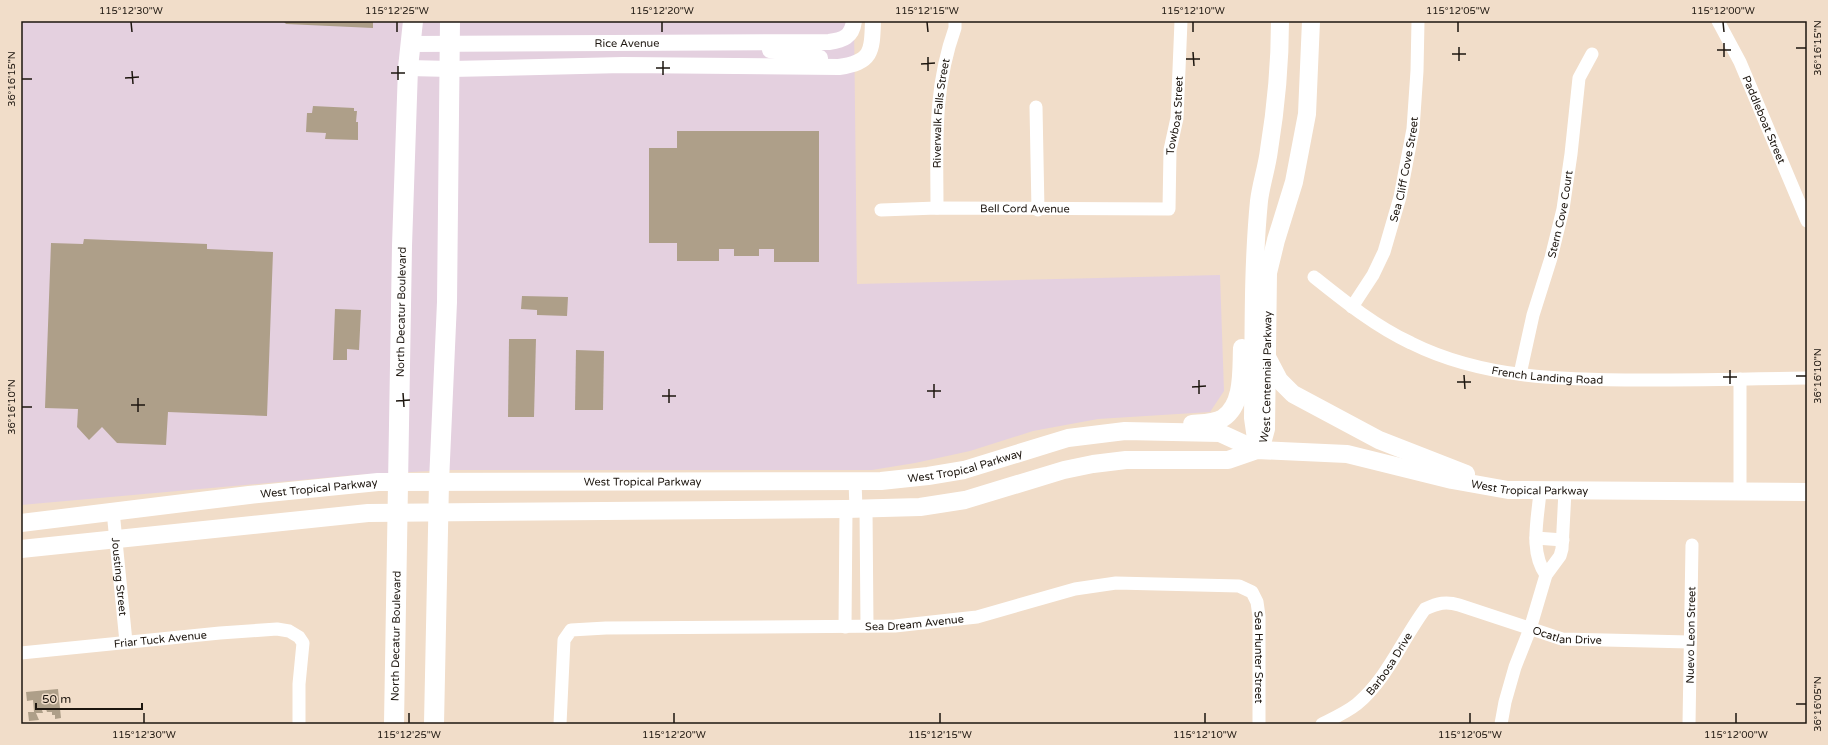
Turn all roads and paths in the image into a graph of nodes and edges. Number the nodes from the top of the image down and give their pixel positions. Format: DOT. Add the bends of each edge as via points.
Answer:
graph roads {
  1 [pos="413,21"];
  2 [pos="450,21"];
  3 [pos="854,21"];
  4 [pos="873,21"];
  5 [pos="955,21"];
  6 [pos="1181,21"];
  7 [pos="1280,21"];
  8 [pos="1312,21"];
  9 [pos="1418,21"];
  10 [pos="1718,21"];
  11 [pos="731,43"];
  12 [pos="411,44"];
  13 [pos="450,44"];
  14 [pos="623,44"];
  15 [pos="1592,54"];
  16 [pos="623,65"];
  17 [pos="839,67"];
  18 [pos="408,68"];
  19 [pos="451,69"];
  20 [pos="1036,107"];
  21 [pos="1260,194"];
  22 [pos="937,208"];
  23 [pos="1168,209"];
  24 [pos="881,210"];
  25 [pos="1038,210"];
  26 [pos="1807,220"];
  27 [pos="1314,277"];
  28 [pos="1352,307"];
  29 [pos="1266,354"];
  30 [pos="1520,374"];
  31 [pos="1807,378"];
  32 [pos="1740,379"];
  33 [pos="1125,431"];
  34 [pos="1257,450"];
  35 [pos="855,481"];
  36 [pos="398,482"];
  37 [pos="439,482"];
  38 [pos="1508,490"];
  39 [pos="1540,491"];
  40 [pos="1565,491"];
  41 [pos="1807,492"];
  42 [pos="1740,493"];
  43 [pos="856,509"];
  44 [pos="113,511"];
  45 [pos="439,512"];
  46 [pos="398,513"];
  47 [pos="21,523"];
  48 [pos="1536,538"];
  49 [pos="116,540"];
  50 [pos="1563,540"];
  51 [pos="1692,545"];
  52 [pos="21,549"];
  53 [pos="1546,575"];
  54 [pos="845,579"];
  55 [pos="866,579"];
  56 [pos="1252,592"];
  57 [pos="1450,602"];
  58 [pos="867,626"];
  59 [pos="845,627"];
  60 [pos="1530,629"];
  61 [pos="126,642"];
  62 [pos="1690,642"];
  63 [pos="21,653"];
  64 [pos="299,724"];
  65 [pos="394,724"];
  66 [pos="434,724"];
  67 [pos="560,724"];
  68 [pos="1259,724"];
  69 [pos="1322,724"];
  70 [pos="1501,724"];
  71 [pos="1689,724"];
  1 -- 12 [label="main road, North Decatur Boulevard"];
  2 -- 13 [label="main road"];
  3 -- 11 [label="street, Rice Avenue" via="848,36 842,40"];
  4 -- 17 [label="street, Rice Avenue" via="868,56 860,62"];
  5 -- 22 [label="street, Riverwalk Falls Street" via="942,68 938,102"];
  6 -- 23 [label="street, Towboat Street" via="1177,118 1170,150"];
  7 -- 21 [label="main road, West Centennial Parkway" via="1276,112"];
  8 -- 29 [label="main road, West Centennial Parkway" via="1308,114 1294,182 1268,273"];
  9 -- 28 [label="street, Sea Cliff Cove Street" via="1414,123 1400,197 1384,252 1373,275"];
  10 -- 26 [label="street, Paddleboat Street" via="1740,62"];
  11 -- 14 [label="street, Rice Avenue"];
  11 -- 17 [label="street" via="834,60 838,62"];
  12 -- 13 [label="street, Rice Avenue"];
  12 -- 18 [label="main road, North Decatur Boulevard"];
  13 -- 14 [label="street, Rice Avenue"];
  13 -- 19 [label="main road"];
  14 -- 16 [label="street"];
  15 -- 30 [label="street, Stern Cove Court" via="1579,78 1563,209 1533,315"];
  16 -- 17 [label="street, Rice Avenue"];
  16 -- 19 [label="street, Rice Avenue"];
  18 -- 19 [label="street, Rice Avenue"];
  18 -- 36 [label="main road, North Decatur Boulevard"];
  19 -- 37 [label="main road" via="447,302"];
  20 -- 25 [label="street"];
  21 -- 33 [label="main road" via="1246,238 1241,378 1232,407 1222,419 1212,422"];
  21 -- 34 [label="main road, West Centennial Parkway" via="1255,245 1253,418"];
  22 -- 24 [label="street, Bell Cord Avenue"];
  22 -- 25 [label="street, Bell Cord Avenue"];
  23 -- 25 [label="street, Bell Cord Avenue"];
  27 -- 28 [label="street, French Landing Road"];
  28 -- 30 [label="street, French Landing Road" via="1411,343 1435,354 1472,366"];
  29 -- 34 [label="main road, West Centennial Parkway" via="1266,429"];
  29 -- 38 [label="main road" via="1284,387 1323,411 1379,440"];
  30 -- 32 [label="street, French Landing Road" via="1577,379"];
  31 -- 32 [label="street, French Landing Road"];
  32 -- 42 [label="street"];
  33 -- 34 [label="main road, West Tropical Parkway" via="1220,433"];
  33 -- 35 [label="main road, West Tropical Parkway" via="1068,438 964,470 881,481"];
  34 -- 38 [label="main road, West Tropical Parkway" via="1347,454 1452,480"];
  34 -- 43 [label="main road, West Tropical Parkway" via="1228,460 1126,460 1093,464 1064,470 965,500 920,507"];
  35 -- 37 [label="main road, West Tropical Parkway"];
  35 -- 43 [label="street"];
  36 -- 37 [label="main road, West Tropical Parkway"];
  36 -- 44 [label="main road, West Tropical Parkway" via="342,484"];
  36 -- 46 [label="main road, North Decatur Boulevard"];
  37 -- 45 [label="main road"];
  38 -- 39 [label="main road, West Tropical Parkway"];
  39 -- 40 [label="main road, West Tropical Parkway"];
  39 -- 48 [label="street"];
  40 -- 42 [label="main road, West Tropical Parkway"];
  40 -- 50 [label="street"];
  41 -- 42 [label="main road, West Tropical Parkway"];
  43 -- 45 [label="main road, West Tropical Parkway"];
  43 -- 54 [label="street"];
  43 -- 55 [label="street"];
  44 -- 47 [label="main road, West Tropical Parkway"];
  44 -- 49 [label="street, Jousting Street"];
  45 -- 46 [label="main road, West Tropical Parkway"];
  45 -- 66 [label="main road"];
  46 -- 49 [label="main road, West Tropical Parkway" via="368,513"];
  46 -- 65 [label="main road, North Decatur Boulevard"];
  48 -- 50 [label="street"];
  48 -- 53 [label="street" via="1539,565"];
  49 -- 52 [label="main road, West Tropical Parkway"];
  49 -- 61 [label="street, Jousting Street"];
  50 -- 53 [label="street" via="1560,556"];
  51 -- 62 [label="street, Nuevo Leon Street"];
  53 -- 60 [label="street"];
  54 -- 55 [label="street"];
  54 -- 59 [label="street"];
  55 -- 58 [label="street"];
  56 -- 58 [label="street, Sea Dream Avenue" via="1239,586 1222,584 1116,583 1075,589 977,617 921,624"];
  56 -- 68 [label="street, Sea Hunter Street" via="1259,616"];
  57 -- 60 [label="street, Ocatlan Drive"];
  57 -- 69 [label="street, Barbosa Drive" via="1438,603 1425,609 1379,681 1356,705"];
  58 -- 59 [label="street, Sea Dream Avenue"];
  59 -- 67 [label="street, Sea Dream Avenue" via="571,630 564,640"];
  60 -- 62 [label="street, Ocatlan Drive" via="1562,639"];
  60 -- 70 [label="street" via="1513,674"];
  61 -- 63 [label="street, Friar Tuck Avenue"];
  61 -- 64 [label="street, Friar Tuck Avenue" via="277,629 289,631 303,643"];
  62 -- 71 [label="street, Nuevo Leon Street"];
}
